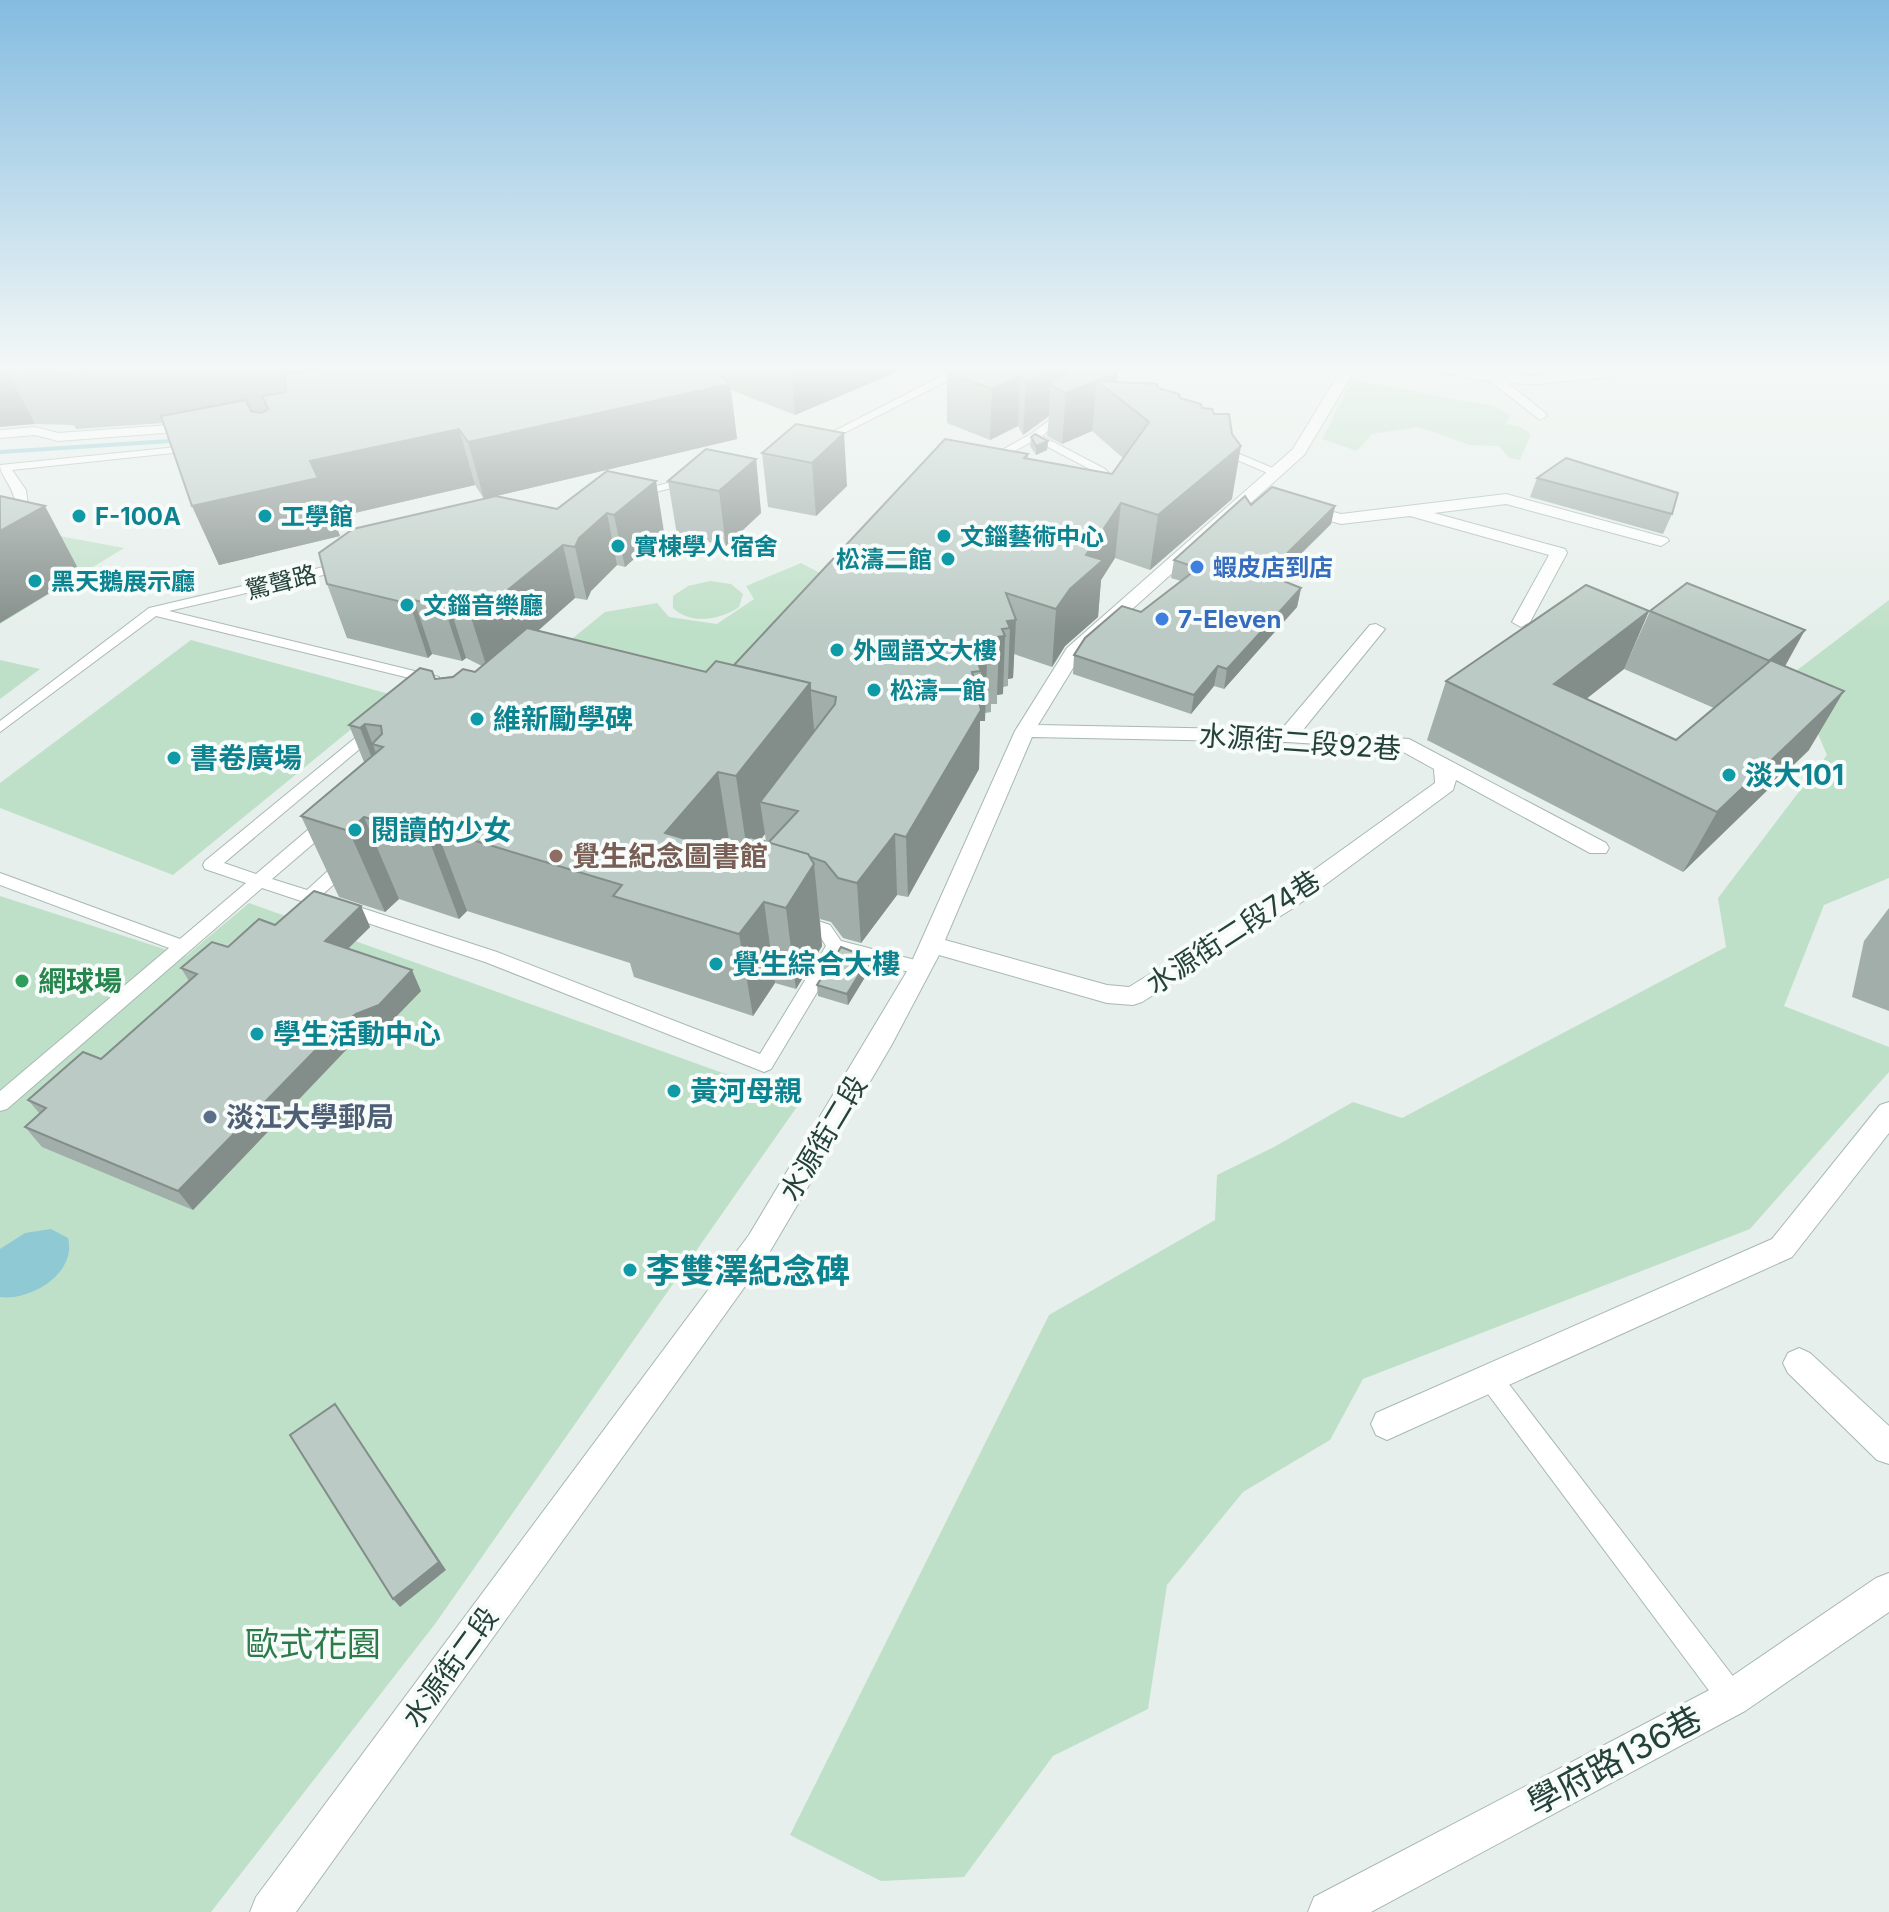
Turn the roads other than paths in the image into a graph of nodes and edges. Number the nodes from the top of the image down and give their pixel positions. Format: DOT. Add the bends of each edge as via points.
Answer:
graph roads {
  1 [pos="136,454"];
  2 [pos="1001,454"];
  3 [pos="1069,454"];
  4 [pos="1220,454"];
  5 [pos="1297,454"];
  6 [pos="2,468"];
  7 [pos="973,469"];
  8 [pos="709,476"];
  9 [pos="1272,492"];
  10 [pos="1089,496"];
  11 [pos="617,498"];
  12 [pos="1410,511"];
  13 [pos="0,525"];
  14 [pos="1661,541"];
  15 [pos="359,562"];
  16 [pos="154,611"];
  17 [pos="1521,622"];
  18 [pos="1376,629"];
  19 [pos="415,695"];
  20 [pos="385,721"];
  21 [pos="0,728"];
  22 [pos="1025,731"];
  23 [pos="1287,736"];
  24 [pos="1444,765"];
  25 [pos="342,809"];
  26 [pos="1598,848"];
  27 [pos="356,855"];
  28 [pos="0,879"];
  29 [pos="258,881"];
  30 [pos="309,898"];
  31 [pos="784,916"];
  32 [pos="182,946"];
  33 [pos="835,946"];
  34 [pos="926,957"];
  35 [pos="0,1103"];
  36 [pos="1889,1113"];
  37 [pos="1799,1363"];
  38 [pos="1490,1378"];
  39 [pos="1387,1424"];
  40 [pos="1889,1448"];
  41 [pos="1889,1591"];
  42 [pos="1732,1698"];
  43 [pos="271,1912"];
  44 [pos="1329,1912"];
  1 -- 6 [label="lane"];
  2 -- 7 [label="lane"];
  3 -- 10 [label="lane" via="1106,476"];
  4 -- 9 [label="lane"];
  5 -- 9 [label="street, 水源街二段"];
  6 -- 13 [label="lane" via="20,490 22,507"];
  8 -- 11 [label="lane"];
  9 -- 12 [label="street" via="1341,519"];
  9 -- 22 [label="street, 水源街二段" via="1074,652"];
  12 -- 14 [label="street" via="1506,499"];
  12 -- 17 [label="street" via="1559,553"];
  15 -- 16 [label="lane, 驚聲路"];
  16 -- 19 [label="lane" via="442,682"];
  16 -- 21 [label="lane, 驚聲路"];
  18 -- 23 [label="street"];
  20 -- 29 [label="lane" via="211,865"];
  22 -- 23 [label="street, 水源街二段92巷"];
  22 -- 34 [label="street, 水源街二段"];
  23 -- 24 [label="street, 水源街二段92巷" via="1402,743"];
  24 -- 26 [label="street, 水源街二段92巷"];
  24 -- 34 [label="street, 水源街二段74巷" via="1446,785 1287,901 1133,996"];
  25 -- 29 [label="lane"];
  27 -- 30 [label="lane"];
  28 -- 32 [label="lane"];
  29 -- 30 [label="lane"];
  29 -- 32 [label="lane"];
  30 -- 33 [label="lane" via="491,957 764,1064"];
  31 -- 33 [label="lane" via="824,929"];
  32 -- 35 [label="lane"];
  33 -- 34 [label="lane"];
  34 -- 43 [label="street, 水源街二段" via="759,1244"];
  36 -- 38 [label="street" via="1782,1248"];
  37 -- 40 [label="street"];
  38 -- 39 [label="street"];
  38 -- 42 [label="lane"];
  41 -- 42 [label="street, 學府路136巷"];
  42 -- 44 [label="street, 學府路136巷"];
}
